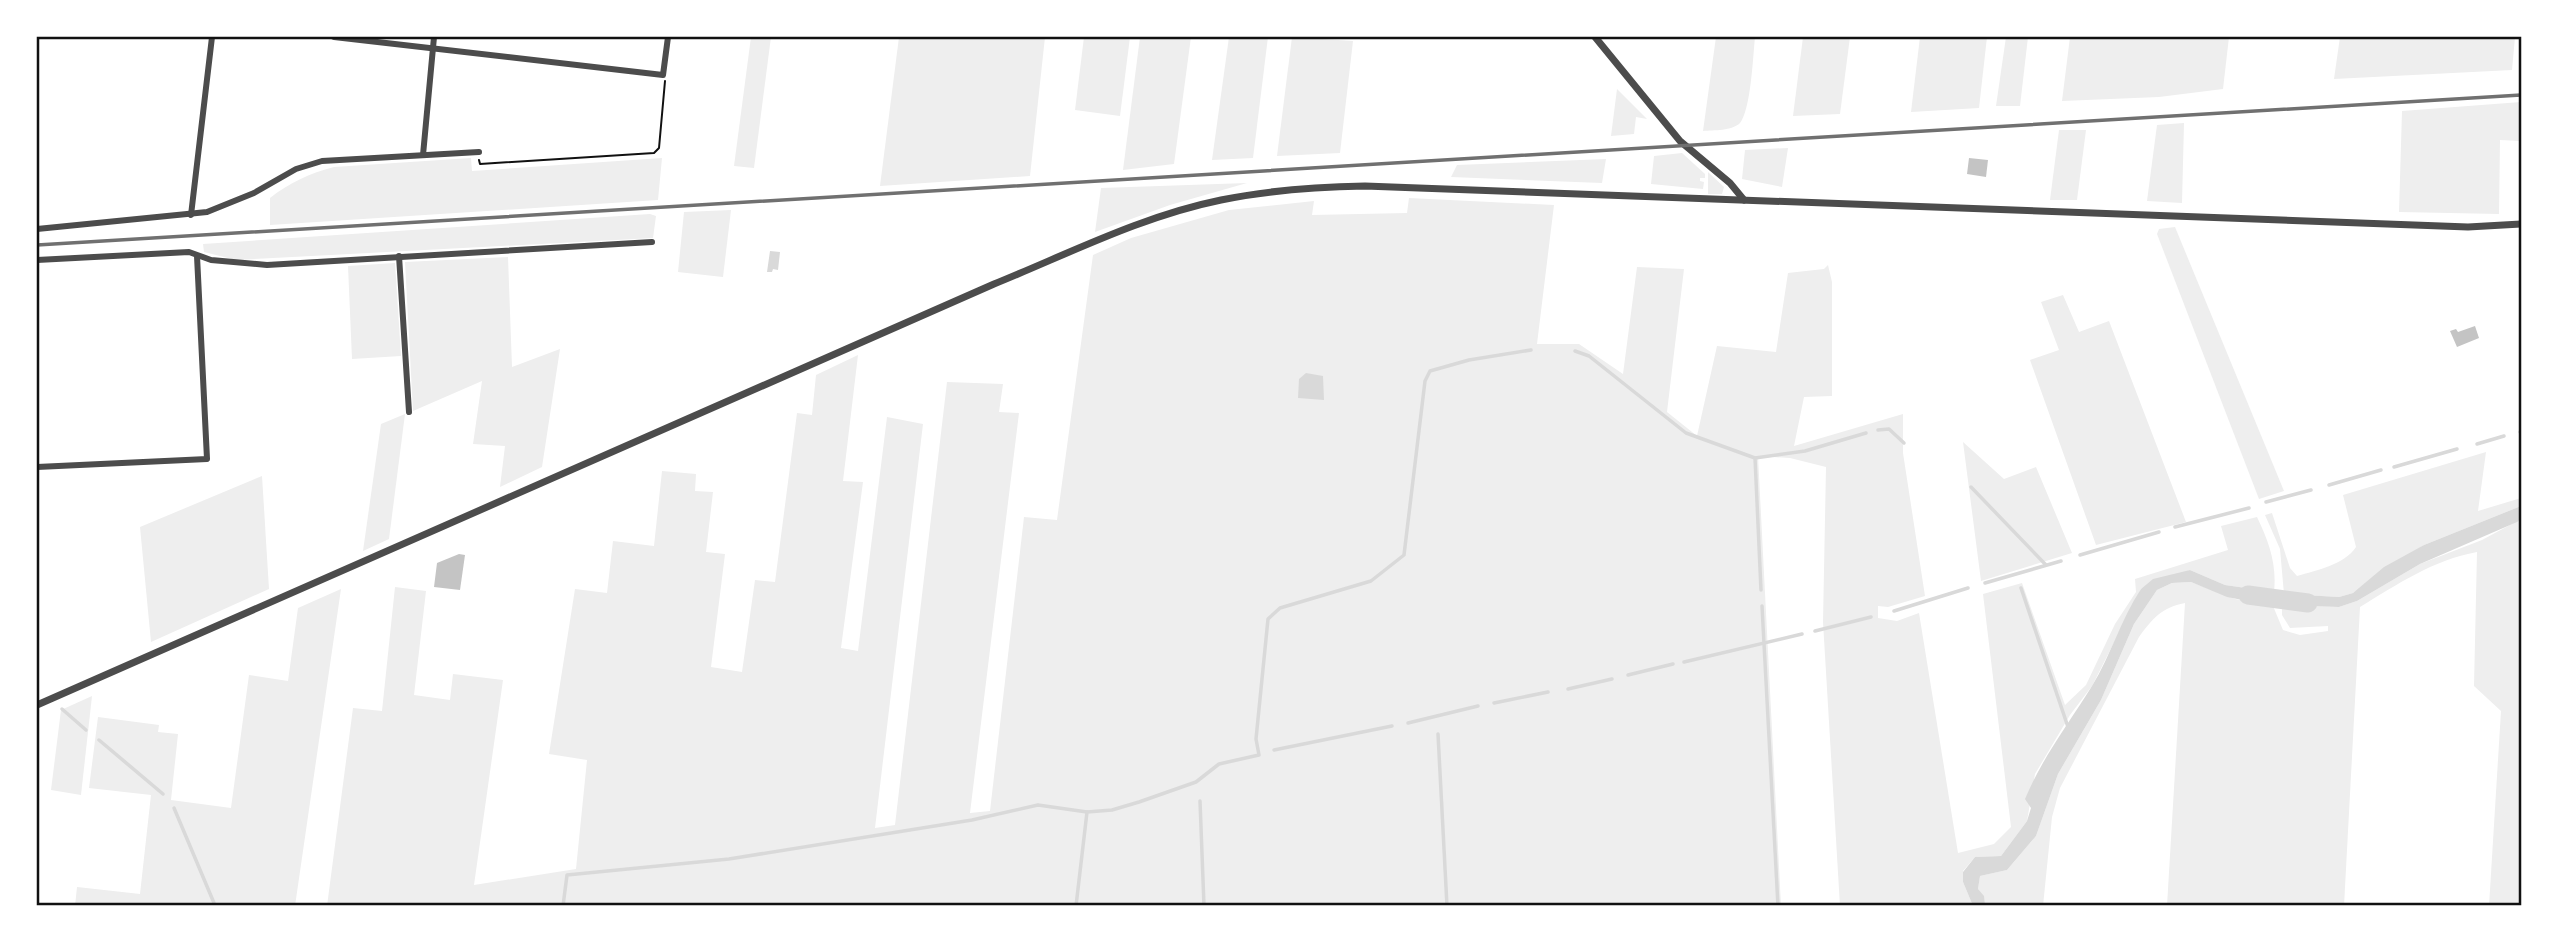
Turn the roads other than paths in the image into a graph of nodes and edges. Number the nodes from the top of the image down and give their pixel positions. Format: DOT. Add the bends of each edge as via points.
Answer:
graph roads {
  1 [pos="212,37"];
  2 [pos="334,37"];
  3 [pos="434,37"];
  4 [pos="668,37"];
  5 [pos="1595,37"];
  6 [pos="433,48"];
  7 [pos="479,152"];
  8 [pos="423,155"];
  9 [pos="1744,200"];
  10 [pos="191,215"];
  11 [pos="2521,224"];
  12 [pos="37,229"];
  13 [pos="652,242"];
  14 [pos="197,256"];
  15 [pos="399,256"];
  16 [pos="37,260"];
  17 [pos="409,412"];
  18 [pos="37,467"];
  19 [pos="37,705"];
  1 -- 10 [label="street"];
  2 -- 6 [label="street"];
  3 -- 6 [label="street"];
  4 -- 6 [label="street" via="663,75"];
  5 -- 9 [label="street" via="1680,141"];
  6 -- 8 [label="street"];
  7 -- 8 [label="street"];
  8 -- 10 [label="street" via="322,161 296,169 227,206"];
  9 -- 11 [label="street" via="2468,227"];
  9 -- 19 [label="street" via="1365,186 1298,188 1220,200 1169,214 1088,245"];
  10 -- 12 [label="street"];
  13 -- 15 [label="street"];
  14 -- 15 [label="street" via="267,265"];
  14 -- 16 [label="street" via="189,252"];
  14 -- 18 [label="street" via="207,459"];
  15 -- 17 [label="street"];
}
